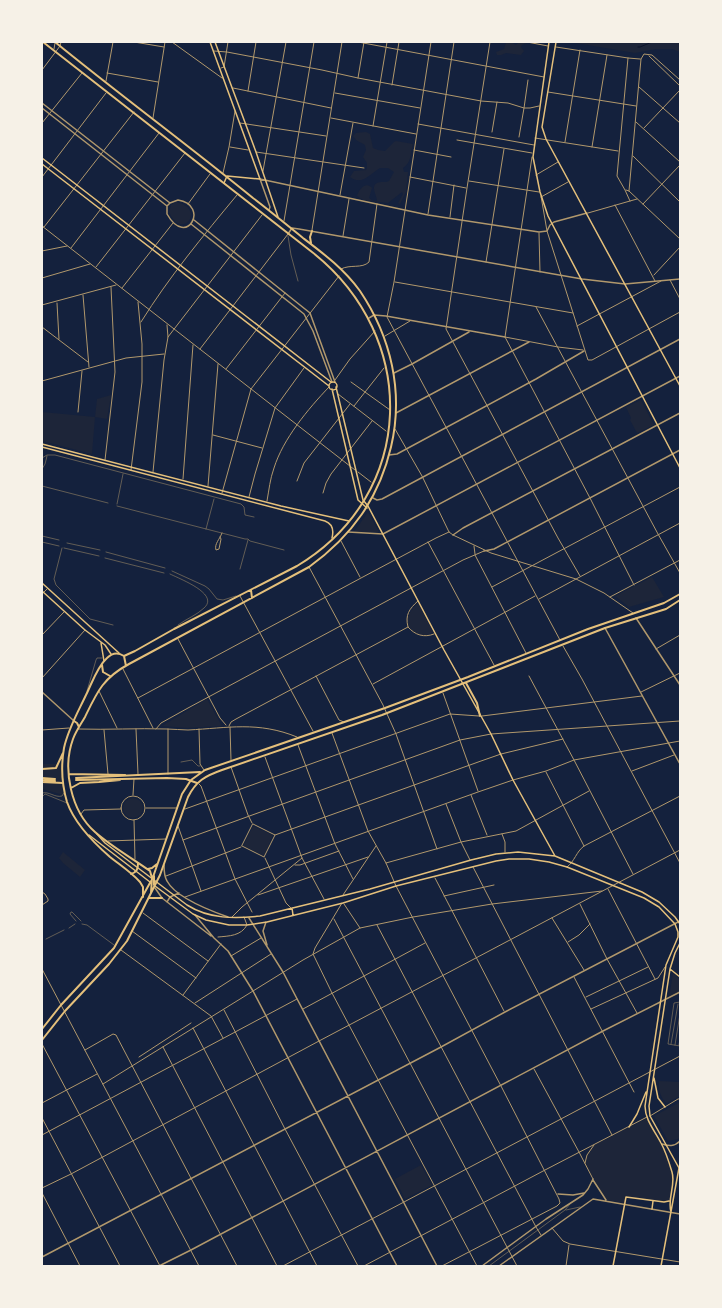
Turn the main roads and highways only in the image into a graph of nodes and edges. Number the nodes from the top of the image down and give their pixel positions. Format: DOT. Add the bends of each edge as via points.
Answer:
graph roads {
  1 [pos="43,42"];
  2 [pos="55,42"];
  3 [pos="210,42"];
  4 [pos="215,42"];
  5 [pos="549,42"];
  6 [pos="556,42"];
  7 [pos="547,55"];
  8 [pos="553,57"];
  9 [pos="42,158"];
  10 [pos="42,164"];
  11 [pos="227,176"];
  12 [pos="224,183"];
  13 [pos="278,217"];
  14 [pos="312,231"];
  15 [pos="311,244"];
  16 [pos="333,382"];
  17 [pos="680,386"];
  18 [pos="329,387"];
  19 [pos="336,387"];
  20 [pos="332,389"];
  21 [pos="42,444"];
  22 [pos="42,447"];
  23 [pos="680,468"];
  24 [pos="363,500"];
  25 [pos="362,503"];
  26 [pos="368,507"];
  27 [pos="297,509"];
  28 [pos="296,513"];
  29 [pos="349,521"];
  30 [pos="332,540"];
  31 [pos="42,583"];
  32 [pos="251,590"];
  33 [pos="42,593"];
  34 [pos="680,594"];
  35 [pos="252,598"];
  36 [pos="680,600"];
  37 [pos="101,644"];
  38 [pos="119,653"];
  39 [pos="112,655"];
  40 [pos="124,656"];
  41 [pos="103,663"];
  42 [pos="126,666"];
  43 [pos="110,676"];
  44 [pos="466,683"];
  45 [pos="480,716"];
  46 [pos="74,721"];
  47 [pos="78,728"];
  48 [pos="64,752"];
  49 [pos="42,769"];
  50 [pos="201,772"];
  51 [pos="69,775"];
  52 [pos="132,775"];
  53 [pos="131,779"];
  54 [pos="42,780"];
  55 [pos="55,780"];
  56 [pos="191,780"];
  57 [pos="63,782"];
  58 [pos="197,783"];
  59 [pos="71,788"];
  60 [pos="94,831"];
  61 [pos="90,835"];
  62 [pos="555,856"];
  63 [pos="138,863"];
  64 [pos="158,863"];
  65 [pos="147,869"];
  66 [pos="131,874"];
  67 [pos="154,874"];
  68 [pos="152,878"];
  69 [pos="154,887"];
  70 [pos="151,893"];
  71 [pos="143,897"];
  72 [pos="148,898"];
  73 [pos="162,898"];
  74 [pos="292,908"];
  75 [pos="293,916"];
  76 [pos="680,922"];
  77 [pos="680,943"];
  78 [pos="670,969"];
  79 [pos="680,977"];
  80 [pos="46,1025"];
  81 [pos="42,1026"];
  82 [pos="42,1029"];
  83 [pos="42,1040"];
  84 [pos="654,1077"];
  85 [pos="647,1090"];
  86 [pos="665,1107"];
  87 [pos="629,1127"];
  88 [pos="669,1150"];
  89 [pos="665,1152"];
  90 [pos="654,1200"];
  91 [pos="670,1201"];
  92 [pos="652,1209"];
  93 [pos="671,1212"];
  94 [pos="614,1266"];
  95 [pos="661,1266"];
  1 -- 12 [label="main road"];
  2 -- 11 [label="main road"];
  3 -- 11 [label="main road" via="260,179"];
  4 -- 13 [label="main road"];
  5 -- 7 [label="main road"];
  6 -- 8 [label="main road"];
  7 -- 8 [label="main road"];
  7 -- 23 [label="main road" via="532,157 541,197 547,214"];
  8 -- 17 [label="main road" via="542,127 546,139"];
  9 -- 16 [label="main road"];
  10 -- 18 [label="main road"];
  11 -- 12 [label="main road"];
  11 -- 13 [label="main road"];
  12 -- 24 [label="main road" via="320,258 339,276 375,330 386,366 390,410 382,457"];
  13 -- 15 [label="main road"];
  14 -- 15 [label="main road"];
  15 -- 26 [label="main road" via="341,269 359,291 384,337 394,373 395,429 382,478"];
  16 -- 18 [label="main road"];
  16 -- 19 [label="main road"];
  18 -- 20 [label="main road"];
  19 -- 20 [label="main road"];
  19 -- 24 [label="main road"];
  20 -- 25 [label="main road" via="358,500"];
  21 -- 27 [label="main road"];
  22 -- 28 [label="main road"];
  24 -- 25 [label="main road"];
  24 -- 26 [label="main road"];
  25 -- 26 [label="main road"];
  25 -- 29 [label="main road"];
  26 -- 35 [label="main road" via="341,540 309,567"];
  26 -- 45 [label="main road"];
  27 -- 28 [label="main road"];
  27 -- 29 [label="main road"];
  28 -- 30 [label="main road" via="329,523 333,530"];
  29 -- 30 [label="main road"];
  30 -- 32 [label="main road" via="303,562"];
  31 -- 38 [label="main road"];
  32 -- 35 [label="main road"];
  32 -- 40 [label="main road"];
  33 -- 37 [label="main road"];
  34 -- 50 [label="main road" via="664,603 384,708"];
  35 -- 42 [label="main road"];
  36 -- 44 [label="main road" via="666,609 605,628"];
  37 -- 39 [label="main road" via="106,646"];
  37 -- 41 [label="main road"];
  38 -- 39 [label="main road"];
  38 -- 40 [label="main road"];
  39 -- 41 [label="main road"];
  40 -- 42 [label="main road"];
  41 -- 43 [label="main road" via="103,672"];
  41 -- 46 [label="main road"];
  42 -- 43 [label="main road"];
  43 -- 47 [label="main road" via="98,691"];
  44 -- 45 [label="main road" via="477,703"];
  44 -- 58 [label="main road" via="214,773"];
  45 -- 62 [label="main road"];
  46 -- 47 [label="main road"];
  46 -- 48 [label="main road"];
  47 -- 51 [label="main road" via="71,746"];
  48 -- 49 [label="main road" via="56,768"];
  48 -- 57 [label="main road"];
  50 -- 52 [label="main road"];
  50 -- 56 [label="main road"];
  51 -- 52 [label="main road"];
  51 -- 59 [label="main road"];
  52 -- 53 [label="main road" via="76,779"];
  53 -- 56 [label="main road"];
  53 -- 59 [label="main road" via="80,783"];
  54 -- 55 [label="main road"];
  54 -- 57 [label="main road"];
  56 -- 58 [label="main road"];
  56 -- 64 [label="main road" via="182,794"];
  57 -- 61 [label="main road" via="68,804 76,819"];
  58 -- 69 [label="main road" via="190,792"];
  59 -- 60 [label="main road" via="76,805"];
  60 -- 63 [label="main road"];
  60 -- 74 [label="main road" via="194,910 214,916 244,918"];
  61 -- 66 [label="main road" via="92,841"];
  61 -- 75 [label="main road" via="194,915 220,924 247,925"];
  62 -- 74 [label="main road" via="523,852 505,853"];
  62 -- 76 [label="main road" via="642,892 655,899"];
  63 -- 65 [label="main road"];
  63 -- 66 [label="main road" via="137,870"];
  64 -- 65 [label="main road"];
  64 -- 67 [label="main road"];
  65 -- 68 [label="main road"];
  66 -- 71 [label="main road" via="142,884"];
  67 -- 68 [label="main road"];
  67 -- 69 [label="main road"];
  68 -- 70 [label="main road"];
  68 -- 71 [label="main road"];
  69 -- 70 [label="main road"];
  70 -- 72 [label="main road"];
  71 -- 80 [label="main road" via="115,946"];
  72 -- 73 [label="main road"];
  72 -- 83 [label="main road" via="121,950"];
  74 -- 75 [label="main road"];
  75 -- 85 [label="main road" via="396,886 501,860 542,860 639,895 659,908 675,924 678,932 666,965"];
  77 -- 78 [label="main road"];
  78 -- 79 [label="main road"];
  78 -- 84 [label="main road"];
  80 -- 81 [label="main road"];
  80 -- 82 [label="main road"];
  84 -- 86 [label="main road" via="658,1098"];
  84 -- 88 [label="main road" via="648,1111"];
  85 -- 87 [label="main road"];
  85 -- 89 [label="main road" via="645,1112"];
  88 -- 89 [label="main road"];
  88 -- 93 [label="main road" via="679,1168"];
  89 -- 91 [label="main road" via="674,1180"];
  90 -- 91 [label="main road"];
  90 -- 92 [label="main road"];
  90 -- 94 [label="main road" via="627,1196 625,1198"];
  91 -- 93 [label="main road"];
  93 -- 95 [label="main road"];
}
